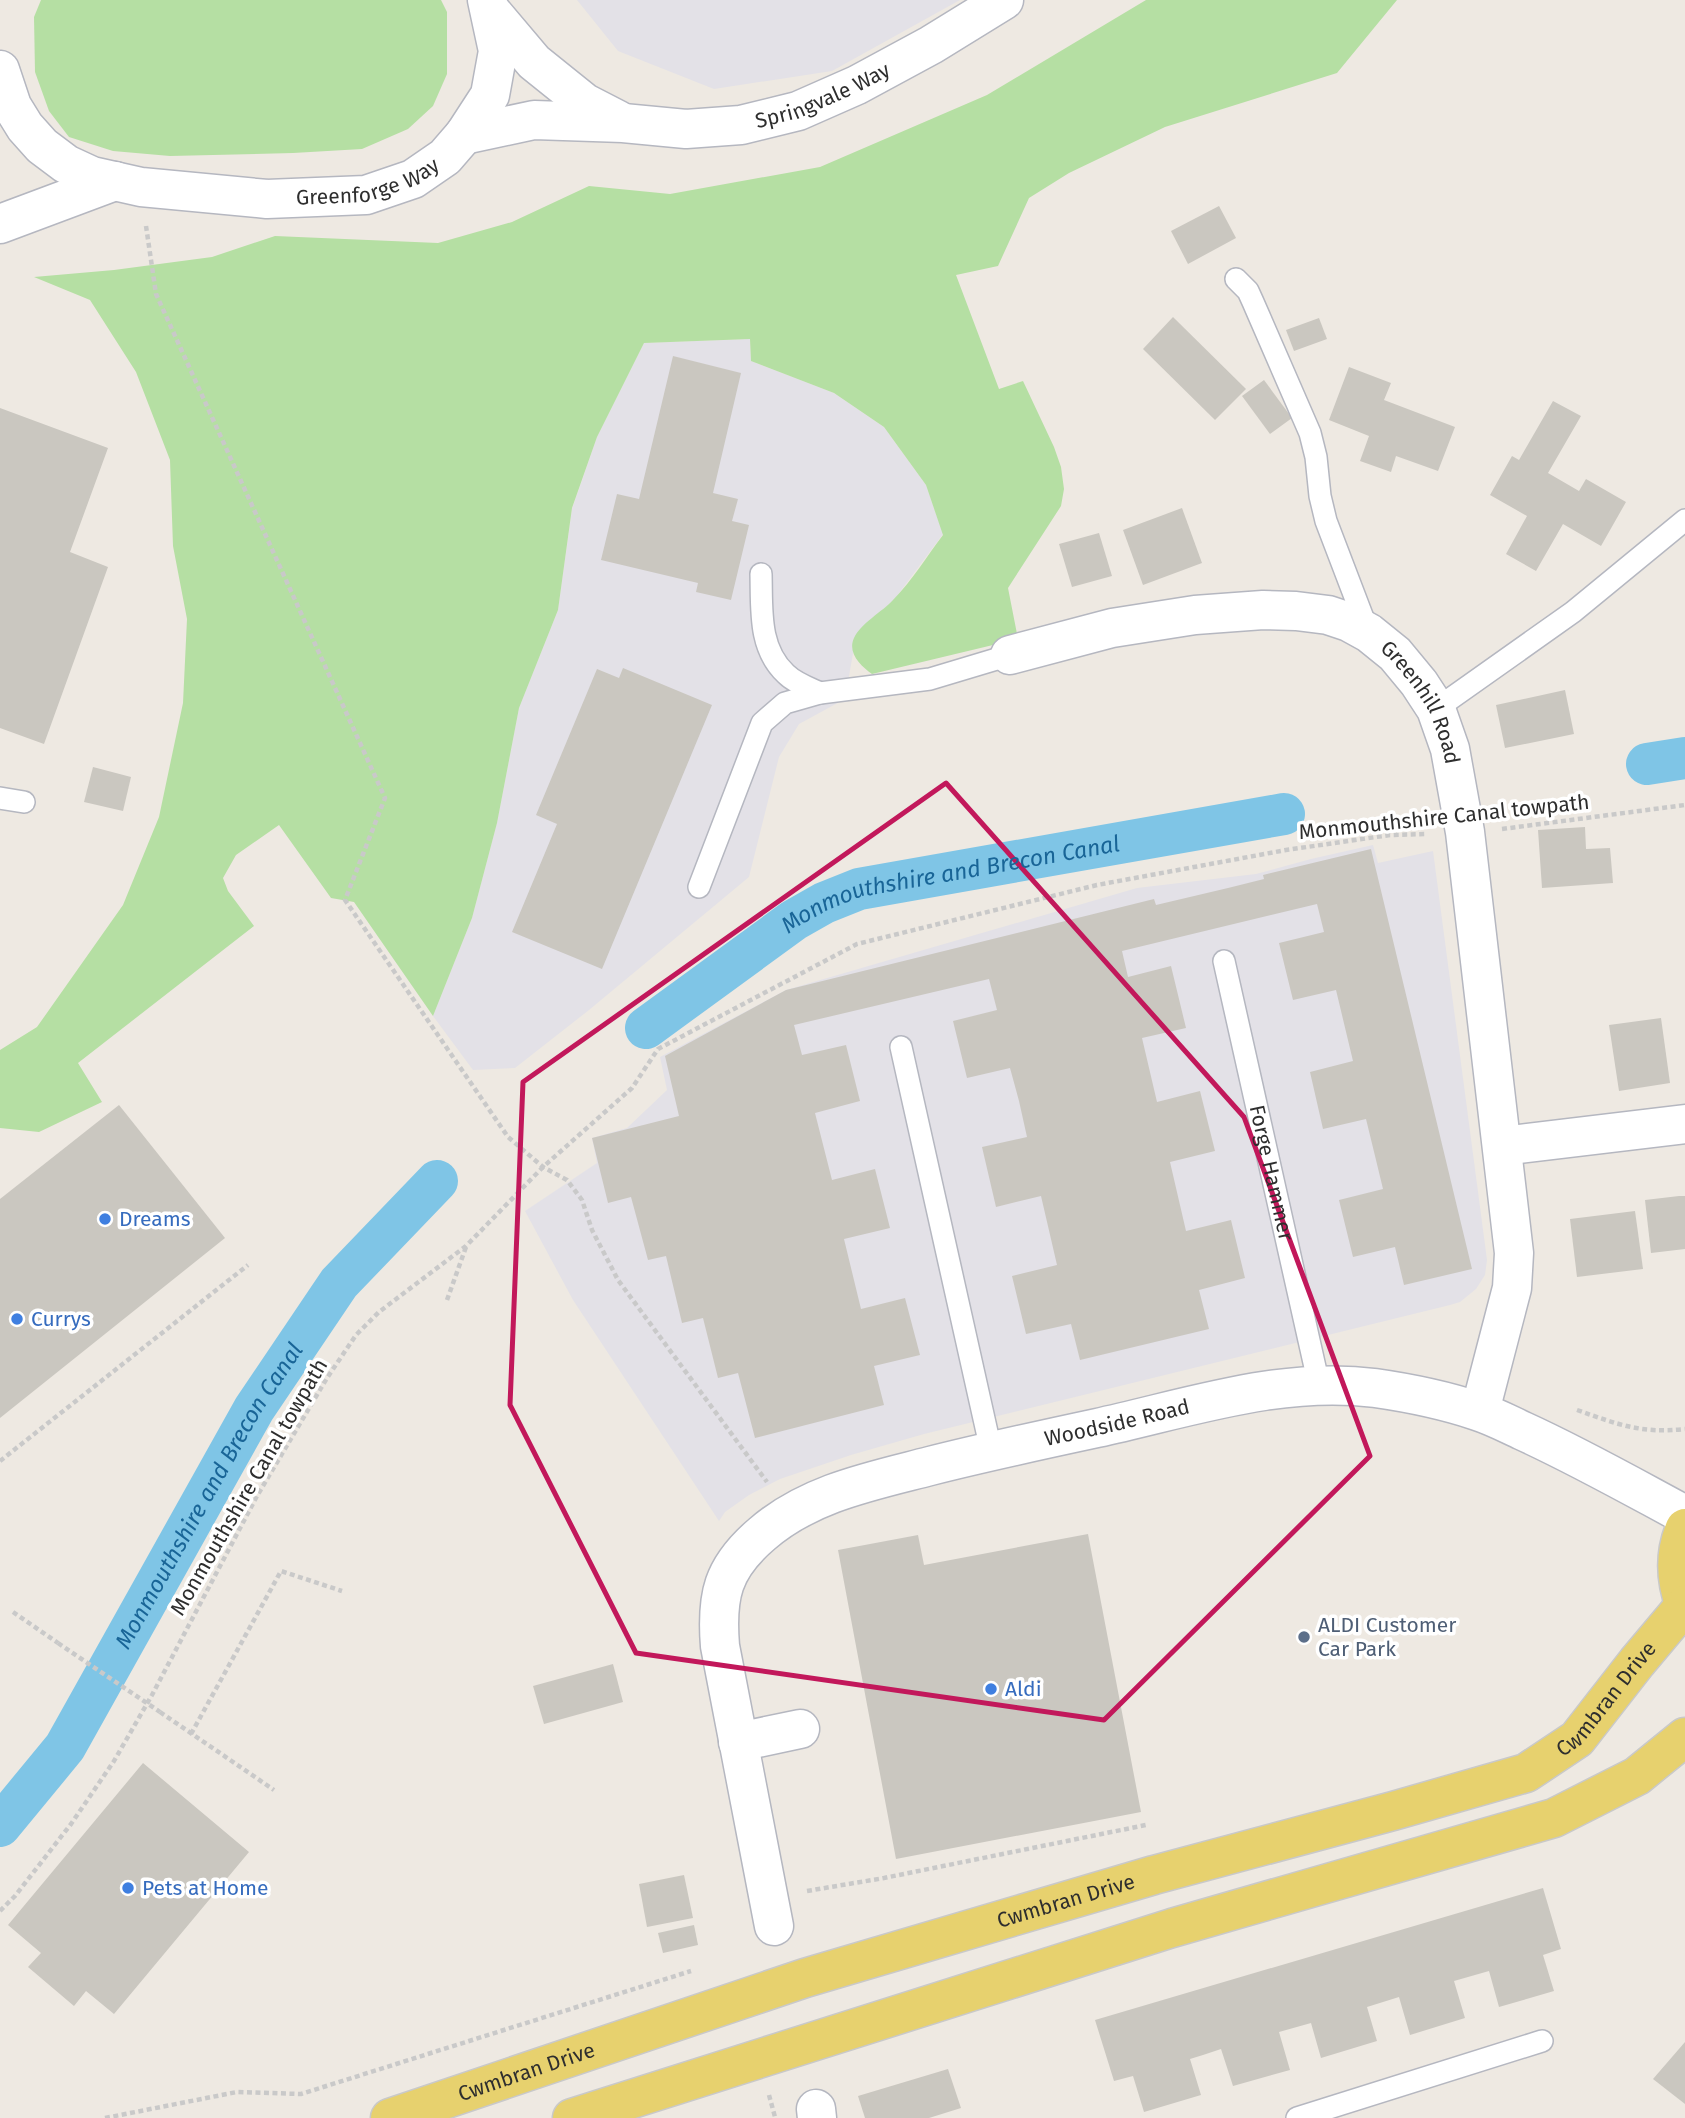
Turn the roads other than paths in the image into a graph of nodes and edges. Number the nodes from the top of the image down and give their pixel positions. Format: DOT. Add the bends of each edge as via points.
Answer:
graph roads {
  1 [pos="1004,0"];
  2 [pos="489,5"];
  3 [pos="4,101"];
  4 [pos="623,122"];
  5 [pos="464,135"];
  6 [pos="128,184"];
  7 [pos="0,224"];
  8 [pos="1236,279"];
  9 [pos="1685,520"];
  10 [pos="761,574"];
  11 [pos="1368,633"];
  12 [pos="1010,656"];
  13 [pos="820,693"];
  14 [pos="1436,709"];
  15 [pos="0,797"];
  16 [pos="24,802"];
  17 [pos="699,887"];
  18 [pos="1224,961"];
  19 [pos="901,1047"];
  20 [pos="1685,1124"];
  21 [pos="1503,1146"];
  22 [pos="1319,1385"];
  23 [pos="1480,1411"];
  24 [pos="991,1450"];
  25 [pos="1685,1515"];
  26 [pos="1685,1528"];
  27 [pos="1685,1606"];
  28 [pos="800,1729"];
  29 [pos="1685,1737"];
  30 [pos="738,1742"];
  31 [pos="771,1912"];
  32 [pos="1542,2041"];
  33 [pos="390,2118"];
  34 [pos="572,2118"];
  35 [pos="1297,2118"];
  1 -- 4 [label="street, Springvale Way" via="857,85 798,111 741,125 687,129"];
  2 -- 4 [label="street, Springvale Way" via="534,62 585,103"];
  2 -- 5 [label="street, Greenforge Way" via="498,51 490,95"];
  3 -- 6 [label="street, Greenforge Way" via="42,146 66,164"];
  4 -- 5 [label="street, Springvale Way" via="534,120"];
  5 -- 6 [label="street, Greenforge Way" via="444,157 413,179 366,195 267,199"];
  6 -- 7 [label="street, Greenforge Way"];
  8 -- 11 [label="lane" via="1248,291 1310,433 1326,521"];
  9 -- 14 [label="lane" via="1573,612"];
  10 -- 13 [label="lane" via="762,620 769,651 787,676"];
  11 -- 12 [label="street, Greenhill Road" via="1328,615 1263,610 1112,628"];
  11 -- 14 [label="street, Greenhill Road" via="1395,654"];
  12 -- 13 [label="lane" via="930,679"];
  13 -- 17 [label="lane" via="785,703 762,723"];
  14 -- 21 [label="street, Greenhill Road" via="1450,749 1465,832"];
  15 -- 16 [label="lane"];
  18 -- 22 [label="lane, Forge Hammer"];
  19 -- 24 [label="lane"];
  20 -- 21 [label="street"];
  21 -- 23 [label="street, Greenhill Road" via="1514,1253 1512,1288"];
  22 -- 23 [label="street, Woodside Road" via="1427,1396"];
  22 -- 24 [label="street, Woodside Road" via="1267,1389"];
  23 -- 25 [label="street, Woodside Road"];
  24 -- 30 [label="street, Woodside Road" via="854,1485 790,1514 743,1552 728,1573 718,1619"];
  26 -- 27 [label="main road, Cwmbran Drive" via="1676,1566"];
  27 -- 33 [label="main road, Cwmbran Drive" via="1577,1739 1526,1773 1154,1875 805,1978"];
  28 -- 30 [label="street"];
  29 -- 34 [label="main road" via="1637,1776 1554,1818 1172,1928"];
  30 -- 31 [label="street, Woodside Road"];
  32 -- 35 [label="lane"];
}
